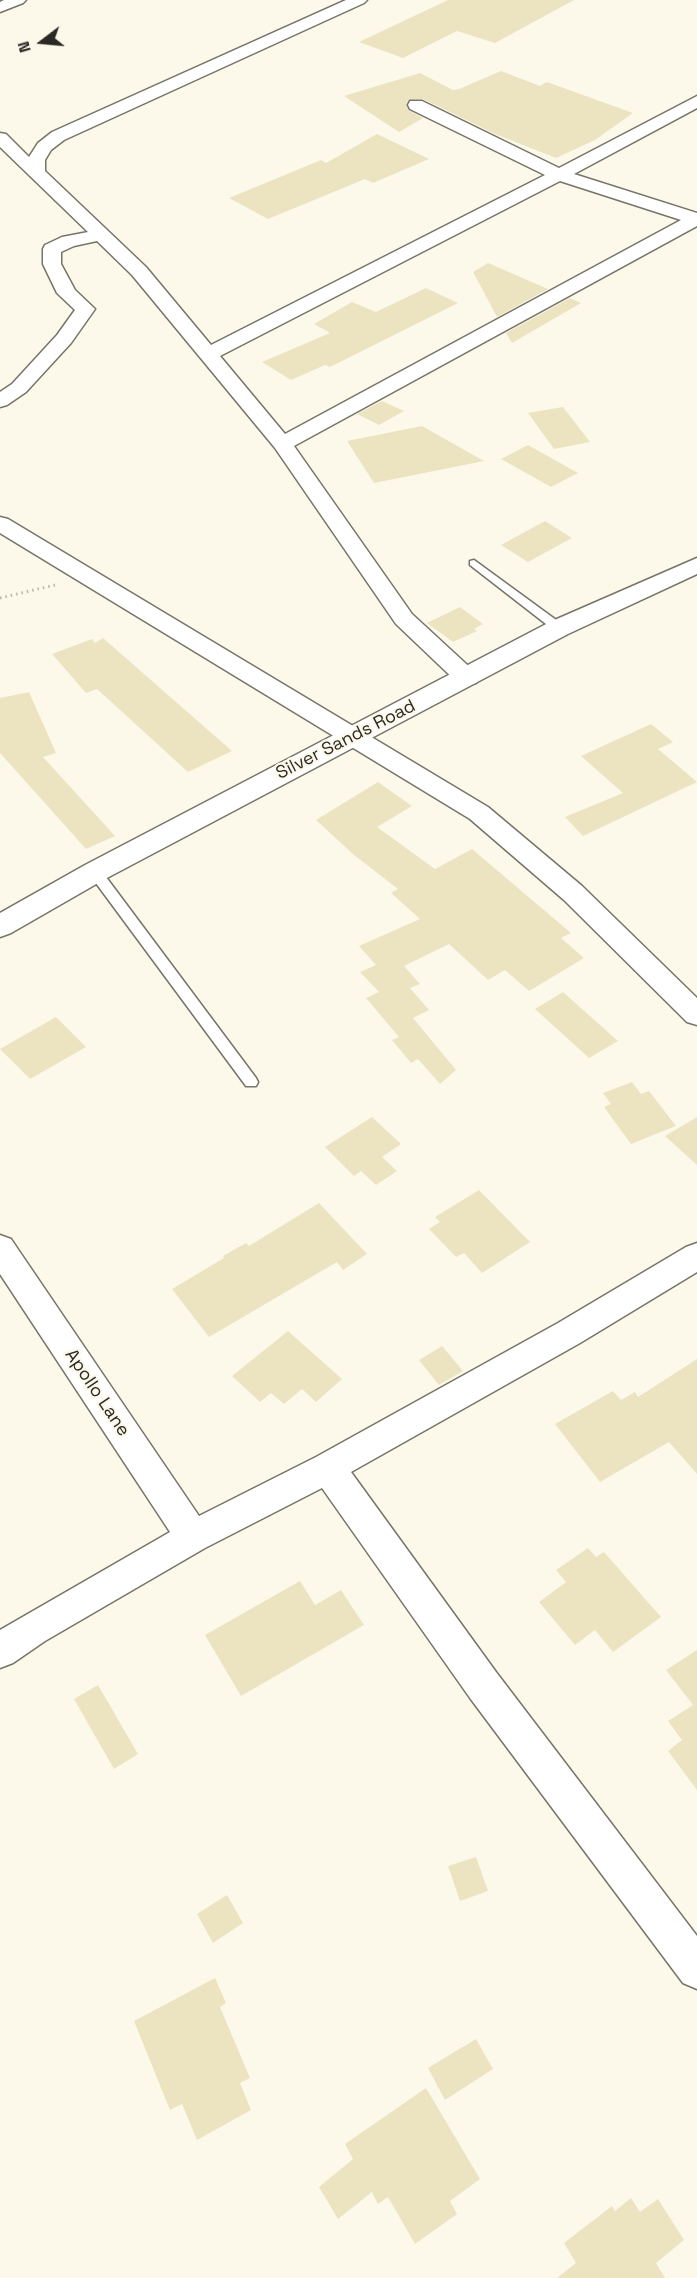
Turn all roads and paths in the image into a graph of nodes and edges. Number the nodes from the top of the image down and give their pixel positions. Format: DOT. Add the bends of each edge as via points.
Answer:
graph roads {
  1 [pos="18,0"];
  2 [pos="359,0"];
  3 [pos="0,7"];
  4 [pos="697,101"];
  5 [pos="416,105"];
  6 [pos="0,138"];
  7 [pos="36,172"];
  8 [pos="559,175"];
  9 [pos="696,219"];
  10 [pos="101,235"];
  11 [pos="209,354"];
  12 [pos="0,401"];
  13 [pos="282,444"];
  14 [pos="0,524"];
  15 [pos="474,562"];
  16 [pos="697,565"];
  17 [pos="89,577"];
  18 [pos="0,598"];
  19 [pos="559,628"];
  20 [pos="467,678"];
  21 [pos="352,737"];
  22 [pos="95,872"];
  23 [pos="0,926"];
  24 [pos="697,1015"];
  25 [pos="251,1082"];
  26 [pos="0,1248"];
  27 [pos="697,1256"];
  28 [pos="328,1468"];
  29 [pos="193,1537"];
  30 [pos="0,1651"];
  31 [pos="697,1969"];
  1 -- 3 [label="street"];
  2 -- 7 [label="street" via="58,136 36,160"];
  4 -- 8 [label="street"];
  5 -- 8 [label="street"];
  6 -- 7 [label="street"];
  7 -- 10 [label="street"];
  8 -- 9 [label="street"];
  8 -- 11 [label="street"];
  9 -- 13 [label="street"];
  10 -- 11 [label="street" via="139,271"];
  10 -- 12 [label="street" via="69,241 52,249 52,264 68,293 85,309 64,339 19,388"];
  11 -- 13 [label="street"];
  13 -- 20 [label="street" via="404,619"];
  14 -- 17 [label="street"];
  15 -- 19 [label="lane"];
  16 -- 19 [label="street, Silver Sands Road"];
  17 -- 18 [label="path"];
  17 -- 21 [label="street"];
  19 -- 20 [label="street, Silver Sands Road"];
  20 -- 21 [label="street, Silver Sands Road"];
  21 -- 22 [label="street, Silver Sands Road"];
  21 -- 24 [label="street" via="479,813 573,893"];
  22 -- 23 [label="street, Silver Sands Road"];
  22 -- 25 [label="lane"];
  26 -- 29 [label="street, Apollo Lane"];
  27 -- 28 [label="street" via="569,1333"];
  28 -- 29 [label="street"];
  28 -- 31 [label="street" via="483,1685"];
  29 -- 30 [label="street"];
}
